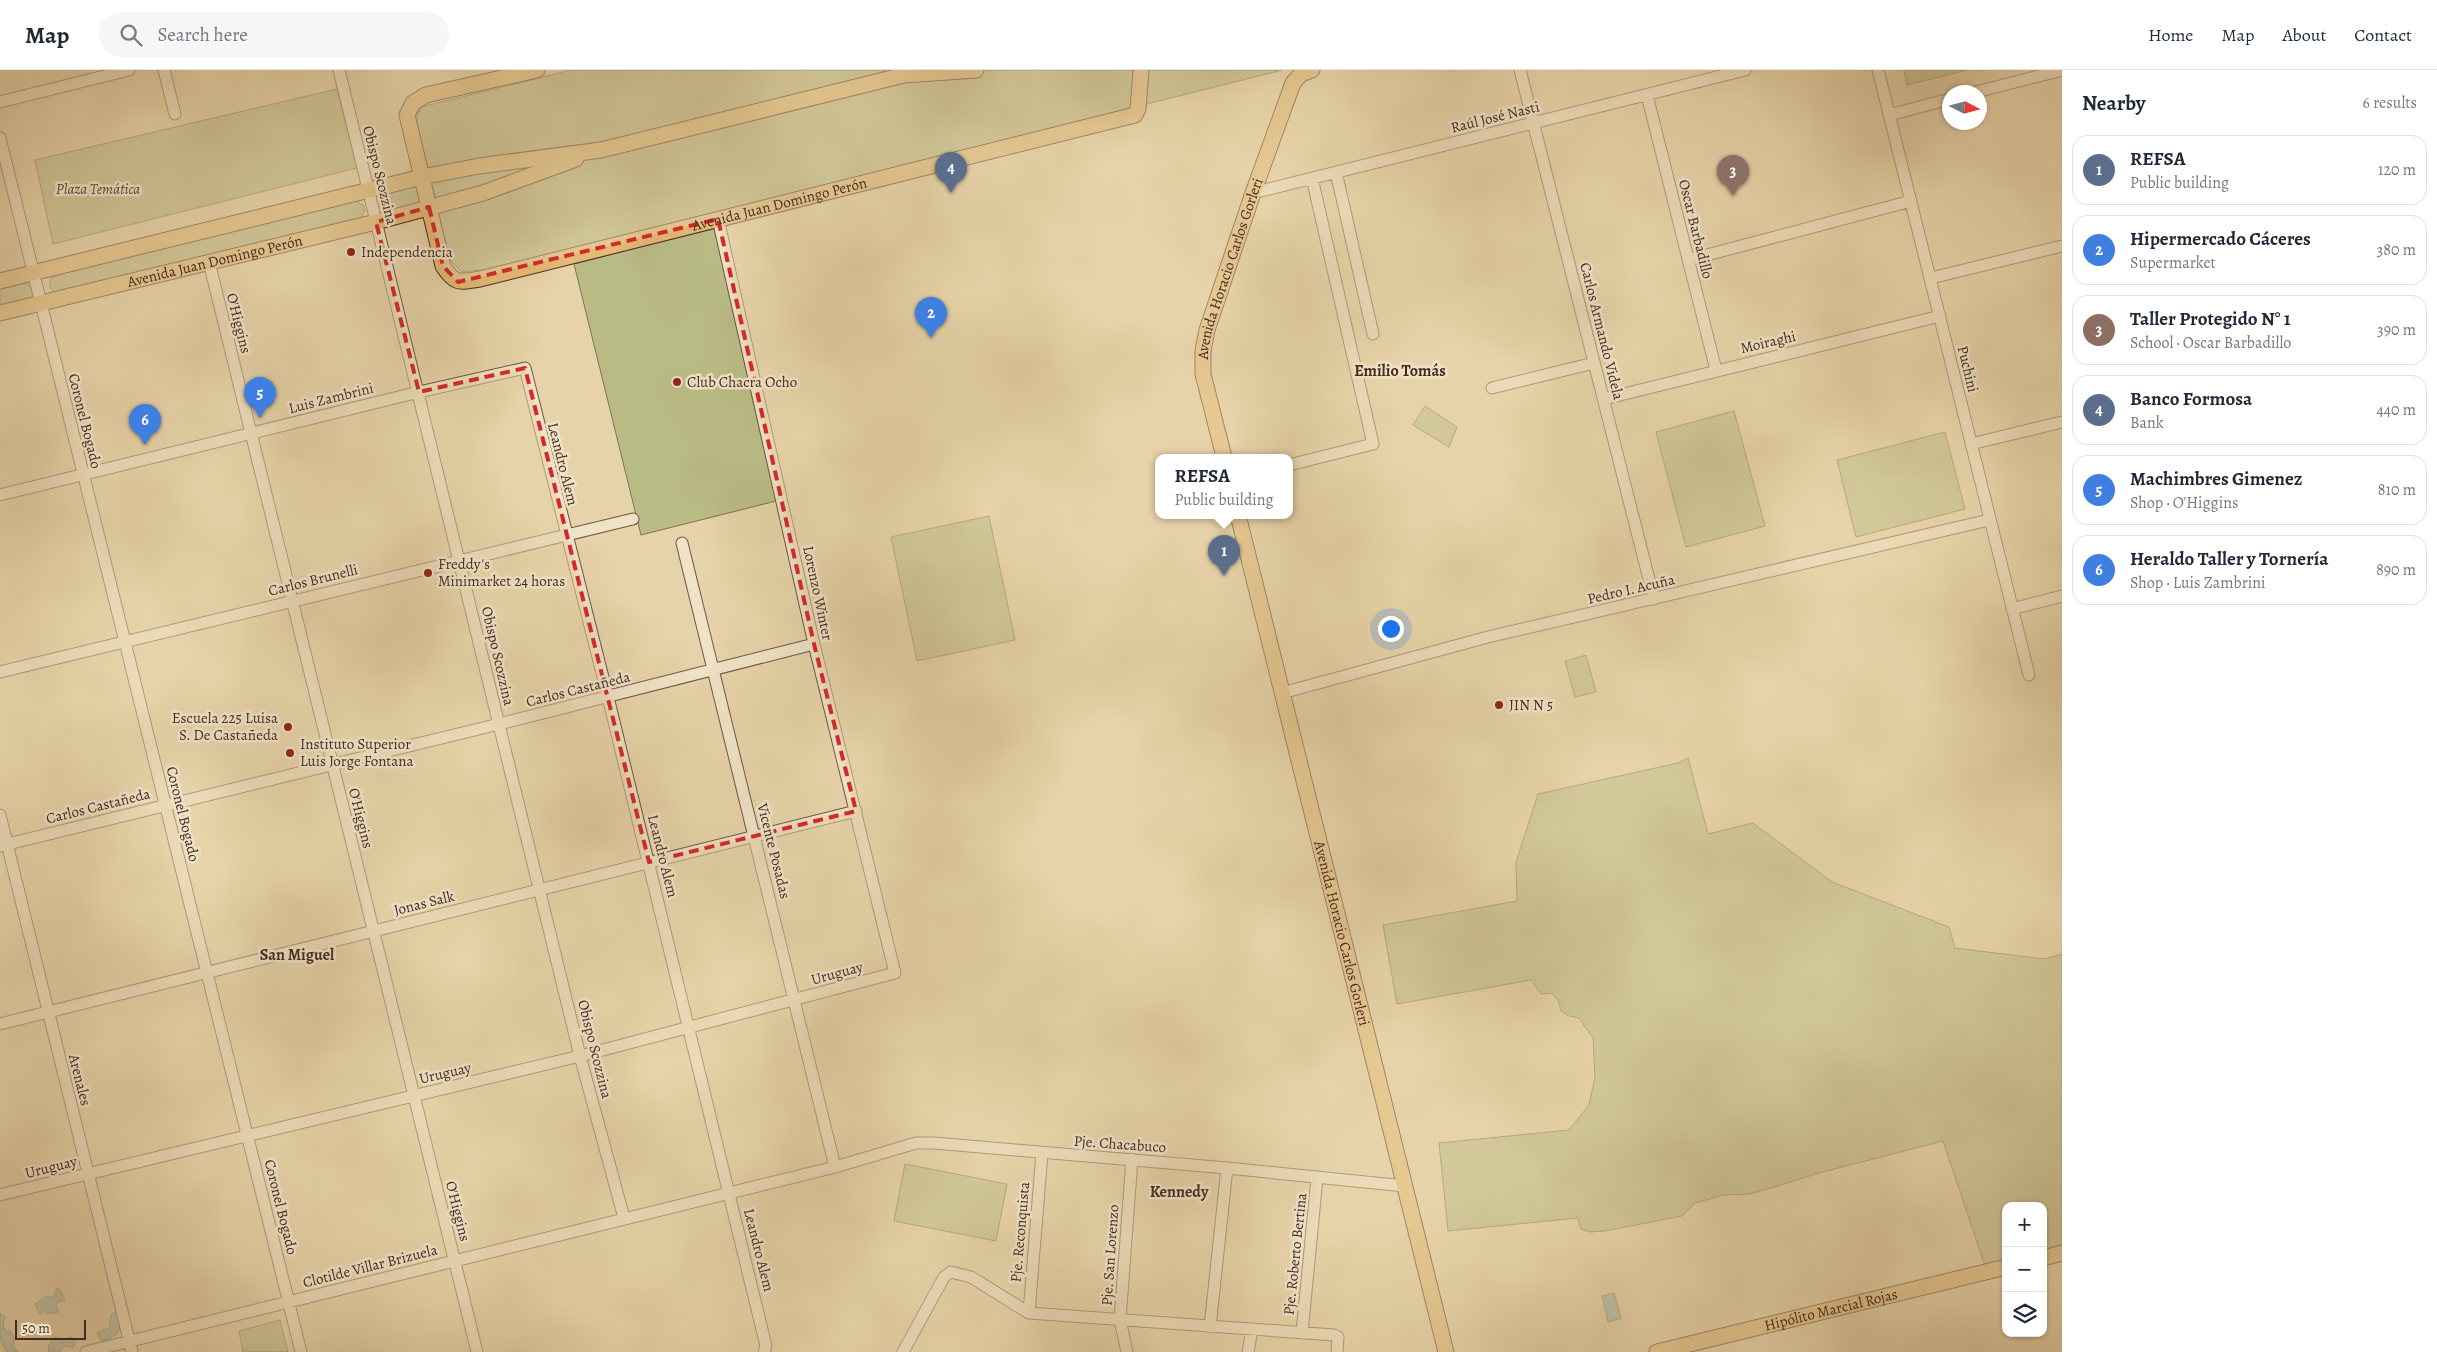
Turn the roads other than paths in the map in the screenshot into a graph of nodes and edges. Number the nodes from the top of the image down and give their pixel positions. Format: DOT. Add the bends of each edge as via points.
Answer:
graph roads {
  1 [pos="129,70"];
  2 [pos="164,70"];
  3 [pos="339,70"];
  4 [pos="976,70"];
  5 [pos="1141,70"];
  6 [pos="1312,70"];
  7 [pos="1520,70"];
  8 [pos="1745,70"];
  9 [pos="1878,70"];
  10 [pos="2062,70"];
  11 [pos="531,71"];
  12 [pos="910,73"];
  13 [pos="1987,89"];
  14 [pos="1647,95"];
  15 [pos="1942,101"];
  16 [pos="0,102"];
  17 [pos="175,114"];
  18 [pos="1889,115"];
  19 [pos="1534,123"];
  20 [pos="0,138"];
  21 [pos="601,150"];
  22 [pos="1336,172"];
  23 [pos="422,178"];
  24 [pos="1312,178"];
  25 [pos="368,190"];
  26 [pos="1253,193"];
  27 [pos="1911,201"];
  28 [pos="430,207"];
  29 [pos="718,219"];
  30 [pos="376,222"];
  31 [pos="2062,246"];
  32 [pos="1688,260"];
  33 [pos="209,262"];
  34 [pos="33,273"];
  35 [pos="1931,278"];
  36 [pos="0,281"];
  37 [pos="41,303"];
  38 [pos="0,313"];
  39 [pos="1940,316"];
  40 [pos="1373,334"];
  41 [pos="1594,363"];
  42 [pos="525,368"];
  43 [pos="1716,370"];
  44 [pos="1492,388"];
  45 [pos="418,392"];
  46 [pos="1604,399"];
  47 [pos="2062,422"];
  48 [pos="251,433"];
  49 [pos="1971,444"];
  50 [pos="1223,454"];
  51 [pos="1293,464"];
  52 [pos="83,475"];
  53 [pos="0,495"];
  54 [pos="633,519"];
  55 [pos="1239,519"];
  56 [pos="1989,520"];
  57 [pos="565,535"];
  58 [pos="682,543"];
  59 [pos="460,559"];
  60 [pos="2062,596"];
  61 [pos="1654,599"];
  62 [pos="293,600"];
  63 [pos="2012,609"];
  64 [pos="125,642"];
  65 [pos="814,644"];
  66 [pos="714,670"];
  67 [pos="0,672"];
  68 [pos="2029,675"];
  69 [pos="1282,693"];
  70 [pos="608,697"];
  71 [pos="499,724"];
  72 [pos="333,765"];
  73 [pos="165,805"];
  74 [pos="856,811"];
  75 [pos="0,815"];
  76 [pos="754,836"];
  77 [pos="4,845"];
  78 [pos="649,862"];
  79 [pos="540,890"];
  80 [pos="374,931"];
  81 [pos="207,972"];
  82 [pos="895,973"];
  83 [pos="794,1000"];
  84 [pos="48,1012"];
  85 [pos="0,1024"];
  86 [pos="689,1028"];
  87 [pos="580,1056"];
  88 [pos="414,1096"];
  89 [pos="247,1136"];
  90 [pos="1042,1153"];
  91 [pos="1132,1159"];
  92 [pos="836,1166"];
  93 [pos="1227,1168"];
  94 [pos="88,1174"];
  95 [pos="1317,1178"];
  96 [pos="1405,1186"];
  97 [pos="729,1192"];
  98 [pos="0,1195"];
  99 [pos="624,1218"];
  100 [pos="2062,1253"];
  101 [pos="2047,1257"];
  102 [pos="455,1260"];
  103 [pos="2002,1268"];
  104 [pos="289,1302"];
  105 [pos="1029,1312"];
  106 [pos="1120,1320"];
  107 [pos="1210,1327"];
  108 [pos="1252,1330"];
  109 [pos="1302,1333"];
  110 [pos="130,1347"];
  111 [pos="86,1352"];
  112 [pos="301,1352"];
  113 [pos="477,1352"];
  114 [pos="764,1352"];
  115 [pos="904,1352"];
  116 [pos="1127,1352"];
  117 [pos="1248,1352"];
  118 [pos="1337,1352"];
  119 [pos="1446,1352"];
  120 [pos="1656,1352"];
  1 -- 16 [label="street"];
  2 -- 17 [label="street"];
  3 -- 25 [label="street, Obispo Scozzina"];
  4 -- 12 [label="main road, Avenida Juan Domingo Perón"];
  5 -- 29 [label="main road, Avenida Juan Domingo Perón" via="1136,115"];
  6 -- 26 [label="main road, Avenida Horacio Carlos Gorleri" via="1301,74 1293,84"];
  7 -- 19 [label="street, Carlos Armando Videla"];
  8 -- 14 [label="street, Raúl José Nasti"];
  9 -- 18 [label="street, Puchini"];
  10 -- 13 [label="street"];
  11 -- 23 [label="main road" via="426,95 413,103 407,114"];
  12 -- 21 [label="main road, Avenida Juan Domingo Perón"];
  14 -- 19 [label="street, Raúl José Nasti"];
  14 -- 32 [label="street, Oscar Barbadillo"];
  15 -- 18 [label="street"];
  18 -- 27 [label="street, Puchini"];
  19 -- 22 [label="street, Raúl José Nasti"];
  19 -- 41 [label="street, Carlos Armando Videla"];
  20 -- 34 [label="street, Coronel Bogado"];
  21 -- 23 [label="main road, Avenida Juan Domingo Perón" via="479,166"];
  21 -- 28 [label="main road, Avenida Juan Domingo Perón" via="483,193"];
  22 -- 24 [label="street, Raúl José Nasti"];
  22 -- 40 [label="street"];
  23 -- 25 [label="main road, Avenida Juan Domingo Perón"];
  23 -- 28 [label="main road"];
  24 -- 26 [label="street, Raúl José Nasti"];
  24 -- 51 [label="street" via="1373,444"];
  25 -- 30 [label="street, Obispo Scozzina"];
  25 -- 34 [label="main road, Avenida Juan Domingo Perón"];
  26 -- 50 [label="main road, Avenida Horacio Carlos Gorleri" via="1207,330 1203,351 1203,374"];
  27 -- 32 [label="street"];
  27 -- 35 [label="street, Puchini"];
  28 -- 29 [label="main road, Avenida Juan Domingo Perón" via="444,266 458,282 480,280"];
  28 -- 30 [label="main road, Avenida Juan Domingo Perón"];
  29 -- 65 [label="street, Lorenzo Winter"];
  30 -- 33 [label="main road, Avenida Juan Domingo Perón"];
  30 -- 45 [label="street, Obispo Scozzina"];
  31 -- 35 [label="street"];
  32 -- 43 [label="street, Oscar Barbadillo"];
  33 -- 37 [label="main road, Avenida Juan Domingo Perón"];
  33 -- 48 [label="street, O'Higgins"];
  34 -- 36 [label="main road, Avenida Juan Domingo Perón"];
  34 -- 37 [label="street, Coronel Bogado"];
  35 -- 39 [label="street, Puchini"];
  37 -- 38 [label="main road, Avenida Juan Domingo Perón"];
  37 -- 52 [label="street, Coronel Bogado"];
  39 -- 43 [label="street, Moiraghi"];
  39 -- 49 [label="street, Puchini"];
  41 -- 44 [label="street"];
  41 -- 46 [label="street, Carlos Armando Videla"];
  42 -- 45 [label="street, Luis Zambrini"];
  42 -- 57 [label="street, Leandro Alem"];
  43 -- 46 [label="street, Moiraghi"];
  45 -- 48 [label="street, Luis Zambrini"];
  45 -- 59 [label="street, Obispo Scozzina"];
  46 -- 61 [label="street, Carlos Armando Videla"];
  47 -- 49 [label="street"];
  48 -- 52 [label="street, Luis Zambrini"];
  48 -- 62 [label="street, O'Higgins"];
  49 -- 56 [label="street, Puchini"];
  52 -- 53 [label="street, Luis Zambrini"];
  52 -- 64 [label="street, Coronel Bogado"];
  54 -- 57 [label="street, Carlos Brunelli"];
  55 -- 69 [label="main road, Avenida Horacio Carlos Gorleri"];
  56 -- 61 [label="street, Pedro I. Acuña"];
  56 -- 63 [label="street, Puchini"];
  57 -- 59 [label="street, Carlos Brunelli"];
  57 -- 70 [label="street, Leandro Alem"];
  58 -- 66 [label="street, Vicente Posadas"];
  59 -- 62 [label="street, Carlos Brunelli"];
  59 -- 71 [label="street, Obispo Scozzina"];
  60 -- 63 [label="street"];
  61 -- 69 [label="street, Pedro I. Acuña" via="1488,637"];
  62 -- 64 [label="street, Carlos Brunelli"];
  62 -- 72 [label="street, O'Higgins"];
  63 -- 68 [label="street, Puchini"];
  64 -- 67 [label="street, Carlos Brunelli"];
  64 -- 73 [label="street, Coronel Bogado"];
  65 -- 66 [label="street, Carlos Castañeda"];
  65 -- 74 [label="street, Lorenzo Winter"];
  66 -- 70 [label="street, Carlos Castañeda"];
  66 -- 76 [label="street, Vicente Posadas"];
  69 -- 96 [label="main road, Avenida Horacio Carlos Gorleri"];
  70 -- 71 [label="street, Carlos Castañeda"];
  70 -- 78 [label="street, Leandro Alem"];
  71 -- 72 [label="street, Carlos Castañeda"];
  71 -- 79 [label="street, Obispo Scozzina"];
  72 -- 73 [label="street, Carlos Castañeda"];
  72 -- 80 [label="street, O'Higgins"];
  73 -- 77 [label="street, Carlos Castañeda"];
  73 -- 81 [label="street, Coronel Bogado"];
  74 -- 76 [label="street, Jonas Salk"];
  74 -- 82 [label="street, Lorenzo Winter"];
  75 -- 77 [label="street, Arenales"];
  76 -- 78 [label="street, Jonas Salk"];
  76 -- 83 [label="street, Vicente Posadas"];
  77 -- 84 [label="street, Arenales"];
  78 -- 79 [label="street, Jonas Salk"];
  78 -- 86 [label="street, Leandro Alem"];
  79 -- 80 [label="street, Jonas Salk"];
  79 -- 87 [label="street, Obispo Scozzina"];
  80 -- 81 [label="street, Jonas Salk"];
  80 -- 88 [label="street, O'Higgins"];
  81 -- 84 [label="street, Jonas Salk"];
  81 -- 89 [label="street, Coronel Bogado"];
  82 -- 83 [label="street, Uruguay"];
  83 -- 86 [label="street, Uruguay"];
  83 -- 92 [label="street, Vicente Posadas"];
  84 -- 85 [label="street, Jonas Salk"];
  84 -- 94 [label="street, Arenales"];
  86 -- 87 [label="street, Uruguay"];
  86 -- 97 [label="street, Leandro Alem"];
  87 -- 88 [label="street, Uruguay"];
  87 -- 99 [label="street, Obispo Scozzina"];
  88 -- 89 [label="street, Uruguay"];
  88 -- 102 [label="street, O'Higgins"];
  89 -- 94 [label="street, Uruguay"];
  89 -- 104 [label="street, Coronel Bogado"];
  90 -- 91 [label="street, Pje. Chacabuco"];
  90 -- 92 [label="street, Pje. Chacabuco" via="916,1143"];
  90 -- 105 [label="street, Pje. Reconquista"];
  91 -- 93 [label="street, Pje. Chacabuco"];
  91 -- 106 [label="street, Pje. San Lorenzo"];
  92 -- 97 [label="street, Clotilde Villar Brizuela"];
  93 -- 95 [label="street, Pje. Chacabuco"];
  93 -- 107 [label="street"];
  94 -- 98 [label="street, Uruguay"];
  94 -- 110 [label="street, Arenales"];
  95 -- 96 [label="street, Pje. Chacabuco"];
  95 -- 109 [label="street, Pje. Roberto Bertina"];
  96 -- 119 [label="main road, Avenida Horacio Carlos Gorleri"];
  97 -- 99 [label="street, Clotilde Villar Brizuela"];
  97 -- 114 [label="street, Leandro Alem" via="766,1346"];
  99 -- 102 [label="street, Clotilde Villar Brizuela"];
  100 -- 101 [label="main road"];
  102 -- 104 [label="street, Clotilde Villar Brizuela"];
  102 -- 113 [label="street, O'Higgins"];
  103 -- 120 [label="main road, Hipólito Marcial Rojas"];
  104 -- 110 [label="street, Clotilde Villar Brizuela"];
  104 -- 112 [label="street, Coronel Bogado"];
  105 -- 106 [label="street"];
  105 -- 115 [label="street" via="971,1277 951,1272 944,1277"];
  106 -- 107 [label="street"];
  106 -- 116 [label="street, Pje. San Lorenzo"];
  107 -- 108 [label="street"];
  108 -- 109 [label="street"];
  108 -- 117 [label="street"];
  109 -- 118 [label="street" via="1338,1337"];
  110 -- 111 [label="street, Clotilde Villar Brizuela"];
}
